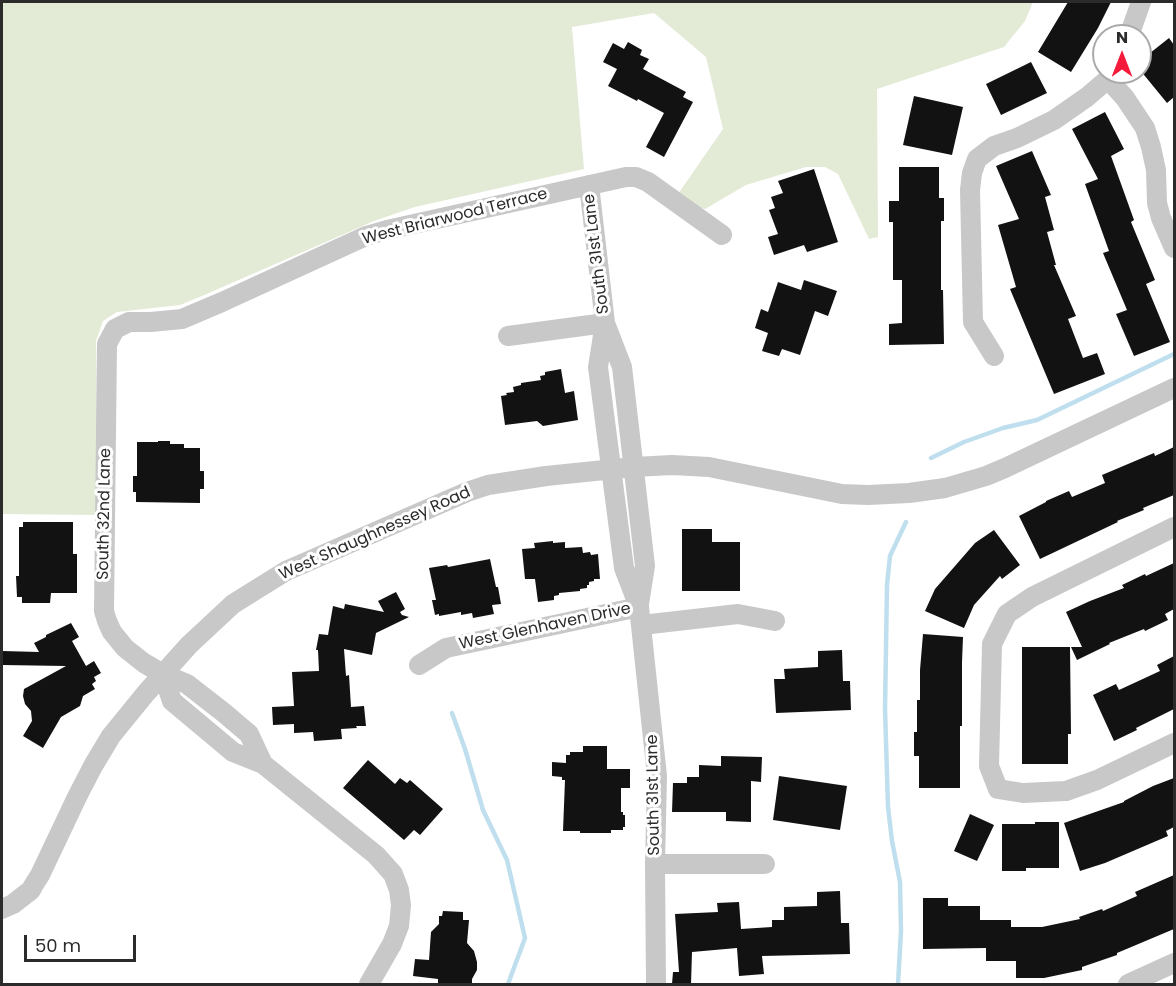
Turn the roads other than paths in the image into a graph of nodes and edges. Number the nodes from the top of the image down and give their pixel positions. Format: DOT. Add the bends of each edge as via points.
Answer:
graph roads {
  1 [pos="1141,2"];
  2 [pos="1133,24"];
  3 [pos="1101,84"];
  4 [pos="1115,84"];
  5 [pos="590,185"];
  6 [pos="722,236"];
  7 [pos="1174,248"];
  8 [pos="605,323"];
  9 [pos="115,329"];
  10 [pos="508,336"];
  11 [pos="994,356"];
  12 [pos="1174,388"];
  13 [pos="626,396"];
  14 [pos="603,398"];
  15 [pos="634,467"];
  16 [pos="611,470"];
  17 [pos="1174,528"];
  18 [pos="641,531"];
  19 [pos="620,533"];
  20 [pos="640,616"];
  21 [pos="775,621"];
  22 [pos="419,664"];
  23 [pos="163,674"];
  24 [pos="223,712"];
  25 [pos="208,732"];
  26 [pos="1174,743"];
  27 [pos="263,764"];
  28 [pos="655,864"];
  29 [pos="765,864"];
  30 [pos="2,909"];
  31 [pos="1174,963"];
  32 [pos="369,984"];
  33 [pos="656,984"];
  34 [pos="1128,984"];
  1 -- 2 [label="street"];
  3 -- 11 [label="street" via="1054,120 994,146 977,159 970,190 973,322"];
  4 -- 7 [label="street" via="1145,128 1156,170 1157,203"];
  5 -- 6 [label="street, West Briarwood Terrace" via="636,177"];
  5 -- 8 [label="street, South 31st Lane"];
  5 -- 9 [label="street, West Briarwood Terrace" via="377,233 182,319 129,322"];
  8 -- 10 [label="street"];
  8 -- 13 [label="street, South 31st Lane" via="622,367"];
  8 -- 14 [label="street, South 31st Lane" via="598,366"];
  9 -- 23 [label="street, South 32nd Lane" via="107,344 104,611 111,632 125,648"];
  12 -- 15 [label="street, West Shaughnessey Road" via="986,476 927,491 842,494 709,467"];
  13 -- 14 [label="street"];
  13 -- 15 [label="street, South 31st Lane"];
  14 -- 16 [label="street, South 31st Lane"];
  15 -- 16 [label="street, West Shaughnessey Road"];
  15 -- 18 [label="street, South 31st Lane"];
  16 -- 19 [label="street, South 31st Lane"];
  16 -- 23 [label="street, West Shaughnessey Road" via="488,485 286,571 233,604"];
  17 -- 26 [label="street" via="1032,597 1007,614 992,644 989,766 998,789 1023,793 1066,791"];
  18 -- 19 [label="street"];
  18 -- 20 [label="street, South 31st Lane" via="645,566"];
  19 -- 20 [label="street, South 31st Lane" via="624,568"];
  20 -- 21 [label="street, West Glenhaven Drive" via="738,614"];
  20 -- 22 [label="street, West Glenhaven Drive" via="446,648"];
  20 -- 28 [label="street, South 31st Lane" via="657,776"];
  23 -- 24 [label="street, South 32nd Lane" via="187,684"];
  23 -- 25 [label="street, South 32nd Lane" via="172,701"];
  23 -- 30 [label="street, West Shaughnessey Road" via="111,736 33,886"];
  24 -- 25 [label="street"];
  24 -- 27 [label="street, South 32nd Lane" via="249,734"];
  25 -- 27 [label="street, South 32nd Lane" via="233,752"];
  27 -- 32 [label="street, South 32nd Lane" via="376,855 393,874 401,905 399,926"];
  28 -- 29 [label="street"];
  28 -- 33 [label="street, South 31st Lane"];
  31 -- 34 [label="street"];
}
